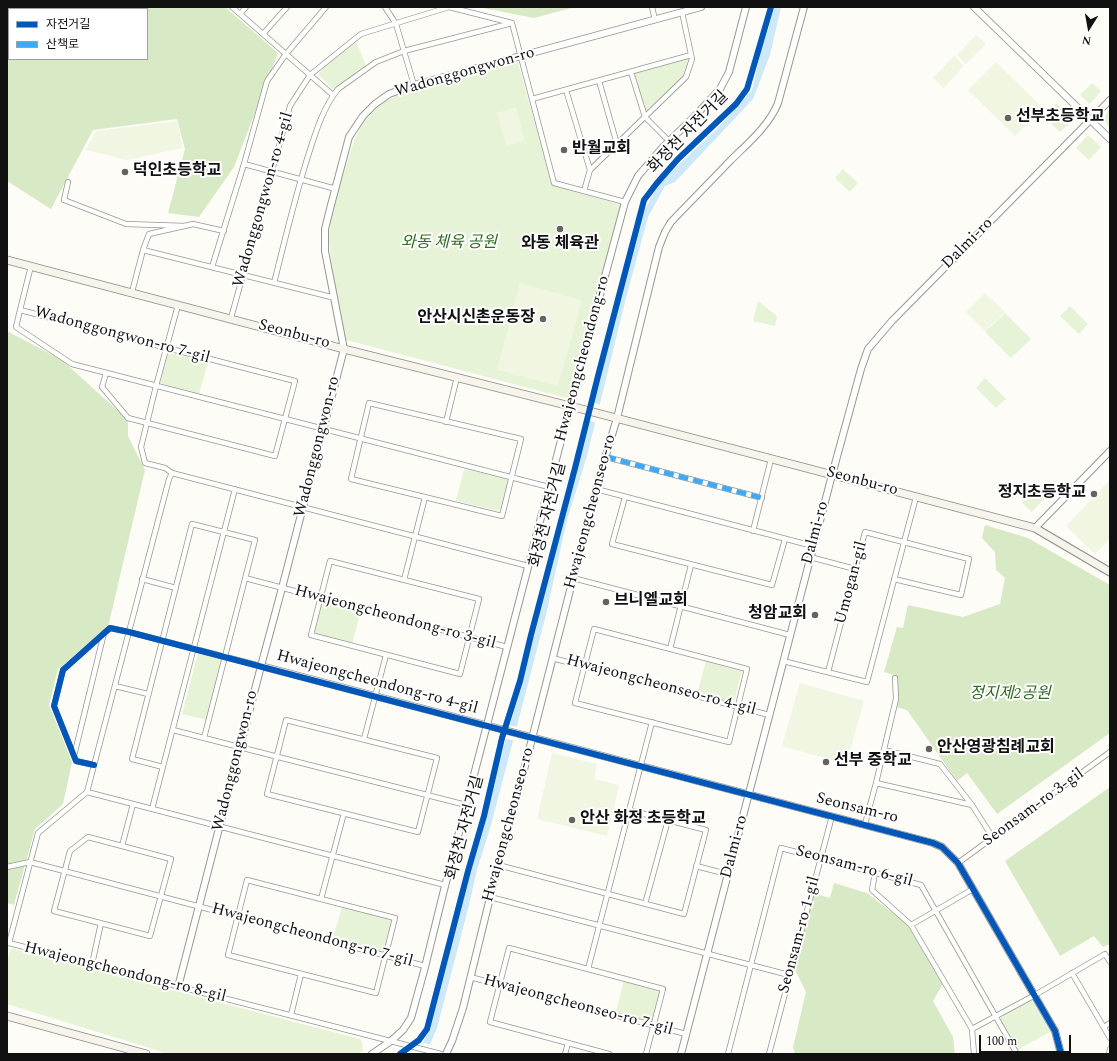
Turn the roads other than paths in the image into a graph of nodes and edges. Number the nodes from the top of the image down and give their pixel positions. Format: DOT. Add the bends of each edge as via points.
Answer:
graph roads {
  1 [pos="232,7"];
  2 [pos="246,7"];
  3 [pos="287,7"];
  4 [pos="326,7"];
  5 [pos="385,7"];
  6 [pos="449,7"];
  7 [pos="652,7"];
  8 [pos="701,7"];
  9 [pos="746,7"];
  10 [pos="804,7"];
  11 [pos="974,7"];
  12 [pos="682,12"];
  13 [pos="240,14"];
  14 [pos="656,20"];
  15 [pos="512,23"];
  16 [pos="396,24"];
  17 [pos="263,34"];
  18 [pos="404,51"];
  19 [pos="286,54"];
  20 [pos="691,55"];
  21 [pos="522,57"];
  22 [pos="631,72"];
  23 [pos="310,75"];
  24 [pos="599,81"];
  25 [pos="414,86"];
  26 [pos="566,90"];
  27 [pos="333,95"];
  28 [pos="532,99"];
  29 [pos="1110,100"];
  30 [pos="645,117"];
  31 [pos="1090,120"];
  32 [pos="1110,139"];
  33 [pos="669,142"];
  34 [pos="617,144"];
  35 [pos="244,164"];
  36 [pos="590,170"];
  37 [pos="272,172"];
  38 [pos="300,179"];
  39 [pos="68,182"];
  40 [pos="336,188"];
  41 [pos="584,192"];
  42 [pos="625,202"];
  43 [pos="186,226"];
  44 [pos="224,231"];
  45 [pos="143,250"];
  46 [pos="7,260"];
  47 [pos="31,266"];
  48 [pos="212,268"];
  49 [pos="243,275"];
  50 [pos="274,283"];
  51 [pos="132,292"];
  52 [pos="335,298"];
  53 [pos="178,305"];
  54 [pos="20,310"];
  55 [pos="231,318"];
  56 [pos="166,348"];
  57 [pos="344,349"];
  58 [pos="106,373"];
  59 [pos="457,377"];
  60 [pos="156,386"];
  61 [pos="570,406"];
  62 [pos="617,418"];
  63 [pos="285,419"];
  64 [pos="146,422"];
  65 [pos="446,422"];
  66 [pos="323,429"];
  67 [pos="361,439"];
  68 [pos="1110,451"];
  69 [pos="606,457"];
  70 [pos="771,459"];
  71 [pos="172,473"];
  72 [pos="832,474"];
  73 [pos="512,478"];
  74 [pos="549,487"];
  75 [pos="235,490"];
  76 [pos="596,490"];
  77 [pos="425,497"];
  78 [pos="624,497"];
  79 [pos="916,497"];
  80 [pos="762,498"];
  81 [pos="303,507"];
  82 [pos="1035,528"];
  83 [pos="753,531"];
  84 [pos="224,532"];
  85 [pos="416,536"];
  86 [pos="785,539"];
  87 [pos="904,542"];
  88 [pos="813,546"];
  89 [pos="810,557"];
  90 [pos="691,564"];
  91 [pos="528,566"];
  92 [pos="855,569"];
  93 [pos="1110,572"];
  94 [pos="245,578"];
  95 [pos="573,578"];
  96 [pos="142,579"];
  97 [pos="894,579"];
  98 [pos="404,580"];
  99 [pos="176,588"];
  100 [pos="282,588"];
  101 [pos="320,598"];
  102 [pos="681,607"];
  103 [pos="129,632"];
  104 [pos="104,633"];
  105 [pos="790,635"];
  106 [pos="469,637"];
  107 [pos="162,641"];
  108 [pos="507,647"];
  109 [pos="194,649"];
  110 [pos="670,649"];
  111 [pos="386,655"];
  112 [pos="225,657"];
  113 [pos="552,658"];
  114 [pos="783,661"];
  115 [pos="261,666"];
  116 [pos="584,666"];
  117 [pos="828,672"];
  118 [pos="895,678"];
  119 [pos="115,686"];
  120 [pos="148,694"];
  121 [pos="375,696"];
  122 [pos="738,707"];
  123 [pos="769,715"];
  124 [pos="652,722"];
  125 [pos="487,725"];
  126 [pos="173,730"];
  127 [pos="521,734"];
  128 [pos="532,737"];
  129 [pos="204,738"];
  130 [pos="364,739"];
  131 [pos="240,747"];
  132 [pos="884,750"];
  133 [pos="1110,752"];
  134 [pos="74,756"];
  135 [pos="277,756"];
  136 [pos="94,765"];
  137 [pos="163,767"];
  138 [pos="640,767"];
  139 [pos="876,783"];
  140 [pos="87,792"];
  141 [pos="748,795"];
  142 [pos="428,796"];
  143 [pos="133,804"];
  144 [pos="972,805"];
  145 [pos="466,806"];
  146 [pos="152,809"];
  147 [pos="629,810"];
  148 [pos="344,813"];
  149 [pos="832,816"];
  150 [pos="668,820"];
  151 [pos="865,824"];
  152 [pos="220,827"];
  153 [pos="993,838"];
  154 [pos="122,846"];
  155 [pos="332,856"];
  156 [pos="820,858"];
  157 [pos="30,862"];
  158 [pos="958,863"];
  159 [pos="498,865"];
  160 [pos="696,866"];
  161 [pos="7,867"];
  162 [pos="64,871"];
  163 [pos="875,873"];
  164 [pos="727,874"];
  165 [pos="445,885"];
  166 [pos="973,889"];
  167 [pos="608,894"];
  168 [pos="161,897"];
  169 [pos="490,897"];
  170 [pos="321,899"];
  171 [pos="646,904"];
  172 [pos="199,907"];
  173 [pos="936,911"];
  174 [pos="238,917"];
  175 [pos="101,924"];
  176 [pos="600,925"];
  177 [pos="911,925"];
  178 [pos="707,953"];
  179 [pos="386,956"];
  180 [pos="1110,962"];
  181 [pos="92,964"];
  182 [pos="751,965"];
  183 [pos="425,966"];
  184 [pos="588,969"];
  185 [pos="301,974"];
  186 [pos="1072,974"];
  187 [pos="789,975"];
  188 [pos="470,977"];
  189 [pos="500,985"];
  190 [pos="178,987"];
  191 [pos="1034,995"];
  192 [pos="291,1015"];
  193 [pos="7,1016"];
  194 [pos="995,1016"];
  195 [pos="1110,1023"];
  196 [pos="654,1026"];
  197 [pos="1104,1027"];
  198 [pos="972,1029"];
  199 [pos="686,1034"];
  200 [pos="1110,1038"];
  201 [pos="391,1041"];
  202 [pos="568,1043"];
  203 [pos="1110,1049"];
  204 [pos="146,1054"];
  205 [pos="372,1054"];
  206 [pos="440,1054"];
  207 [pos="446,1054"];
  208 [pos="565,1054"];
  209 [pos="609,1054"];
  210 [pos="646,1054"];
  211 [pos="680,1054"];
  212 [pos="728,1054"];
  213 [pos="769,1054"];
  214 [pos="974,1054"];
  215 [pos="1017,1054"];
  216 [pos="1061,1054"];
  217 [pos="1109,1054"];
  1 -- 13 [label="street"];
  2 -- 13 [label="street"];
  3 -- 17 [label="street"];
  4 -- 19 [label="street"];
  5 -- 16 [label="street"];
  6 -- 15 [label="street, Wadonggongwon-ro 4-gil"];
  6 -- 16 [label="street, Wadonggongwon-ro 4-gil"];
  7 -- 14 [label="street"];
  8 -- 12 [label="street, Wadonggongwon-ro"];
  9 -- 33 [label="street, Hwajeongcheondong-ro" via="729,72 720,89"];
  10 -- 62 [label="street, Hwajeongcheonseo-ro" via="775,111 755,136 671,222 665,232 659,247"];
  11 -- 31 [label="street"];
  12 -- 14 [label="street, Wadonggongwon-ro"];
  12 -- 20 [label="street"];
  13 -- 17 [label="street"];
  14 -- 21 [label="street, Wadonggongwon-ro"];
  15 -- 18 [label="street"];
  15 -- 21 [label="street"];
  16 -- 18 [label="street"];
  16 -- 23 [label="street, Wadonggongwon-ro 4-gil" via="361,34"];
  17 -- 19 [label="street"];
  18 -- 25 [label="street"];
  18 -- 27 [label="street" via="376,62"];
  19 -- 23 [label="street"];
  19 -- 35 [label="street" via="267,81"];
  20 -- 22 [label="street"];
  20 -- 30 [label="street" via="686,77"];
  21 -- 25 [label="street, Wadonggongwon-ro"];
  21 -- 28 [label="street"];
  22 -- 24 [label="street"];
  22 -- 30 [label="street"];
  23 -- 27 [label="street"];
  23 -- 37 [label="street, Wadonggongwon-ro 4-gil" via="290,106"];
  24 -- 26 [label="street"];
  24 -- 34 [label="street"];
  25 -- 40 [label="street, Wadonggongwon-ro" via="389,94 363,116 349,137"];
  26 -- 28 [label="street"];
  26 -- 36 [label="street"];
  27 -- 38 [label="street" via="320,120"];
  28 -- 41 [label="street" via="554,183"];
  29 -- 31 [label="street, Dalmi-ro"];
  30 -- 33 [label="street"];
  30 -- 34 [label="street"];
  31 -- 32 [label="street"];
  31 -- 72 [label="street, Dalmi-ro" via="892,321 868,350"];
  33 -- 42 [label="street, Hwajeongcheondong-ro" via="638,176"];
  34 -- 36 [label="street"];
  35 -- 37 [label="street"];
  35 -- 44 [label="street"];
  36 -- 41 [label="street"];
  37 -- 38 [label="street"];
  37 -- 49 [label="street, Wadonggongwon-ro 4-gil"];
  38 -- 40 [label="street"];
  38 -- 50 [label="street"];
  39 -- 43 [label="street" via="64,200 126,224"];
  40 -- 52 [label="street, Wadonggongwon-ro" via="325,229 325,252"];
  41 -- 42 [label="street"];
  42 -- 61 [label="street, Hwajeongcheondong-ro"];
  43 -- 44 [label="street" via="193,224"];
  43 -- 45 [label="street" via="149,234"];
  44 -- 48 [label="street"];
  45 -- 48 [label="street"];
  45 -- 51 [label="street"];
  46 -- 47 [label="main road, Seonbu-ro"];
  47 -- 51 [label="main road, Seonbu-ro"];
  47 -- 54 [label="street"];
  48 -- 49 [label="street"];
  49 -- 50 [label="street"];
  49 -- 55 [label="street, Wadonggongwon-ro 4-gil"];
  50 -- 52 [label="street"];
  51 -- 53 [label="main road, Seonbu-ro"];
  52 -- 57 [label="street, Wadonggongwon-ro"];
  53 -- 55 [label="main road, Seonbu-ro"];
  53 -- 56 [label="street"];
  54 -- 56 [label="street, Wadonggongwon-ro 7-gil"];
  54 -- 58 [label="street, Wadonggongwon-ro 7-gil" via="16,327 72,364"];
  55 -- 57 [label="main road, Seonbu-ro"];
  56 -- 60 [label="street"];
  56 -- 63 [label="street, Wadonggongwon-ro 7-gil" via="295,381"];
  57 -- 59 [label="main road, Seonbu-ro"];
  57 -- 66 [label="street, Wadonggongwon-ro"];
  58 -- 60 [label="street, Wadonggongwon-ro 7-gil"];
  58 -- 64 [label="street" via="102,387 128,418"];
  59 -- 61 [label="main road, Seonbu-ro"];
  59 -- 65 [label="street"];
  60 -- 63 [label="street, Wadonggongwon-ro 7-gil"];
  60 -- 64 [label="street"];
  61 -- 62 [label="main road, Seonbu-ro"];
  61 -- 74 [label="street, Hwajeongcheondong-ro"];
  62 -- 69 [label="street, Hwajeongcheonseo-ro"];
  62 -- 70 [label="main road, Seonbu-ro"];
  63 -- 64 [label="street" via="275,456"];
  63 -- 66 [label="street, Wadonggongwon-ro 7-gil"];
  64 -- 71 [label="street" via="141,447 145,463 165,468"];
  65 -- 67 [label="street" via="369,403"];
  65 -- 73 [label="street" via="521,440"];
  66 -- 67 [label="street, Wadonggongwon-ro 7-gil"];
  66 -- 81 [label="street, Wadonggongwon-ro"];
  67 -- 73 [label="street, Wadonggongwon-ro 7-gil"];
  67 -- 77 [label="street" via="351,479"];
  68 -- 82 [label="street"];
  69 -- 76 [label="street, Hwajeongcheonseo-ro"];
  69 -- 80 [label="street"];
  70 -- 72 [label="main road, Seonbu-ro"];
  70 -- 80 [label="street"];
  71 -- 75 [label="street"];
  71 -- 96 [label="street" via="168,479"];
  72 -- 79 [label="main road, Seonbu-ro"];
  72 -- 88 [label="street, Dalmi-ro"];
  73 -- 74 [label="street, Wadonggongwon-ro 7-gil"];
  73 -- 77 [label="street" via="502,516"];
  74 -- 91 [label="street, Hwajeongcheondong-ro"];
  75 -- 81 [label="street"];
  75 -- 84 [label="street"];
  76 -- 78 [label="street"];
  76 -- 95 [label="street, Hwajeongcheonseo-ro"];
  77 -- 85 [label="street"];
  78 -- 83 [label="street"];
  78 -- 90 [label="street" via="612,544"];
  79 -- 82 [label="main road, Seonbu-ro"];
  79 -- 87 [label="street"];
  80 -- 83 [label="street"];
  81 -- 85 [label="street"];
  81 -- 100 [label="street, Wadonggongwon-ro"];
  82 -- 93 [label="main road, Seonbu-ro"];
  83 -- 86 [label="street"];
  84 -- 94 [label="street" via="255,540"];
  84 -- 99 [label="street" via="192,524"];
  84 -- 109 [label="street"];
  85 -- 91 [label="street"];
  85 -- 98 [label="street"];
  86 -- 88 [label="street"];
  86 -- 90 [label="street" via="772,585"];
  87 -- 92 [label="street, Umogan-gil" via="865,532"];
  87 -- 97 [label="street"];
  87 -- 97 [label="street" via="969,559 961,595"];
  88 -- 89 [label="street, Dalmi-ro"];
  89 -- 92 [label="street"];
  89 -- 105 [label="street, Dalmi-ro"];
  90 -- 102 [label="street"];
  91 -- 108 [label="street, Hwajeongcheondong-ro"];
  92 -- 117 [label="street, Umogan-gil"];
  94 -- 100 [label="street, Hwajeongcheondong-ro 3-gil"];
  94 -- 112 [label="street"];
  95 -- 102 [label="street"];
  95 -- 113 [label="street, Hwajeongcheonseo-ro"];
  96 -- 99 [label="street"];
  96 -- 103 [label="street"];
  97 -- 117 [label="street" via="867,682"];
  98 -- 101 [label="street" via="330,561"];
  98 -- 106 [label="street" via="479,599"];
  99 -- 107 [label="street"];
  100 -- 101 [label="street, Hwajeongcheondong-ro 3-gil"];
  100 -- 115 [label="street, Wadonggongwon-ro"];
  101 -- 106 [label="street, Hwajeongcheondong-ro 3-gil"];
  101 -- 111 [label="street" via="311,635"];
  102 -- 105 [label="street"];
  102 -- 110 [label="street"];
  103 -- 104 [label="street" via="110,628"];
  103 -- 107 [label="street"];
  103 -- 119 [label="street"];
  104 -- 134 [label="street"];
  104 -- 134 [label="street" via="63,670 54,706"];
  105 -- 114 [label="street, Dalmi-ro"];
  106 -- 108 [label="street, Hwajeongcheondong-ro 3-gil"];
  106 -- 111 [label="street" via="460,674"];
  107 -- 109 [label="street"];
  107 -- 120 [label="street"];
  108 -- 125 [label="street, Hwajeongcheondong-ro"];
  109 -- 112 [label="street"];
  109 -- 126 [label="street"];
  110 -- 116 [label="street" via="594,630"];
  110 -- 122 [label="street" via="748,669"];
  111 -- 121 [label="street"];
  112 -- 115 [label="street"];
  112 -- 129 [label="street"];
  113 -- 116 [label="street, Hwajeongcheonseo-ro 4-gil"];
  113 -- 128 [label="street, Hwajeongcheonseo-ro"];
  114 -- 117 [label="street"];
  114 -- 123 [label="street, Dalmi-ro"];
  115 -- 121 [label="street, Hwajeongcheondong-ro 4-gil"];
  115 -- 131 [label="street, Wadonggongwon-ro"];
  116 -- 122 [label="street, Hwajeongcheonseo-ro 4-gil"];
  116 -- 124 [label="street" via="575,703"];
  118 -- 132 [label="street" via="896,699"];
  119 -- 120 [label="street"];
  119 -- 136 [label="street"];
  120 -- 137 [label="street" via="132,759"];
  121 -- 125 [label="street, Hwajeongcheondong-ro 4-gil"];
  121 -- 130 [label="street"];
  122 -- 123 [label="street, Hwajeongcheonseo-ro 4-gil"];
  122 -- 124 [label="street" via="728,742"];
  123 -- 141 [label="street, Dalmi-ro"];
  124 -- 138 [label="street"];
  125 -- 127 [label="street, Hwajeongcheondong-ro 4-gil"];
  125 -- 145 [label="street, Hwajeongcheondong-ro"];
  126 -- 129 [label="street"];
  126 -- 137 [label="street"];
  127 -- 128 [label="street, Seonsam-ro"];
  128 -- 138 [label="street, Seonsam-ro"];
  128 -- 159 [label="street, Hwajeongcheonseo-ro"];
  129 -- 131 [label="street"];
  130 -- 135 [label="street" via="286,720"];
  130 -- 142 [label="street" via="437,758"];
  131 -- 135 [label="street"];
  131 -- 152 [label="street, Wadonggongwon-ro"];
  132 -- 139 [label="street"];
  132 -- 144 [label="street" via="940,764"];
  133 -- 153 [label="street, Seonsam-ro 3-gil"];
  134 -- 136 [label="street" via="76,760"];
  135 -- 142 [label="street"];
  135 -- 148 [label="street" via="267,794"];
  136 -- 140 [label="street"];
  137 -- 146 [label="street"];
  138 -- 141 [label="street, Seonsam-ro"];
  138 -- 147 [label="street"];
  139 -- 144 [label="street"];
  139 -- 151 [label="street"];
  140 -- 143 [label="street"];
  140 -- 157 [label="street, Hwajeongcheondong-ro 8-gil" via="38,833"];
  141 -- 149 [label="street, Seonsam-ro"];
  141 -- 164 [label="street, Dalmi-ro"];
  142 -- 145 [label="street"];
  142 -- 148 [label="street" via="418,832"];
  143 -- 146 [label="street"];
  143 -- 154 [label="street"];
  144 -- 153 [label="street"];
  145 -- 165 [label="street, Hwajeongcheondong-ro"];
  146 -- 152 [label="street"];
  147 -- 150 [label="street"];
  147 -- 167 [label="street"];
  148 -- 155 [label="street"];
  149 -- 151 [label="street, Seonsam-ro"];
  149 -- 156 [label="street, Seonsam-ro 1-gil"];
  150 -- 160 [label="street" via="706,830"];
  150 -- 171 [label="street"];
  151 -- 158 [label="street, Seonsam-ro" via="942,846"];
  152 -- 155 [label="street"];
  152 -- 172 [label="street, Wadonggongwon-ro"];
  153 -- 158 [label="street, Seonsam-ro 3-gil"];
  154 -- 162 [label="street" via="88,837 70,851"];
  154 -- 168 [label="street" via="171,859"];
  155 -- 165 [label="street"];
  155 -- 170 [label="street"];
  156 -- 163 [label="street, Seonsam-ro 6-gil"];
  156 -- 182 [label="street, Seonsam-ro 6-gil" via="781,848"];
  156 -- 187 [label="street, Seonsam-ro 1-gil"];
  157 -- 161 [label="street"];
  157 -- 162 [label="street, Hwajeongcheondong-ro 7-gil"];
  157 -- 181 [label="street, Hwajeongcheondong-ro 8-gil" via="9,943"];
  158 -- 166 [label="street, Seonsam-ro"];
  159 -- 167 [label="street"];
  159 -- 169 [label="street, Hwajeongcheonseo-ro"];
  160 -- 164 [label="street"];
  160 -- 171 [label="street" via="684,914"];
  162 -- 168 [label="street, Hwajeongcheondong-ro 7-gil"];
  162 -- 175 [label="street" via="54,911"];
  163 -- 173 [label="street, Seonsam-ro 6-gil" via="920,884"];
  163 -- 177 [label="street" via="872,890"];
  164 -- 178 [label="street, Dalmi-ro"];
  165 -- 183 [label="street, Hwajeongcheondong-ro"];
  166 -- 173 [label="street"];
  166 -- 191 [label="street, Seonsam-ro"];
  167 -- 171 [label="street"];
  167 -- 176 [label="street"];
  168 -- 172 [label="street, Hwajeongcheondong-ro 7-gil"];
  168 -- 175 [label="street" via="150,936"];
  169 -- 176 [label="street"];
  169 -- 188 [label="street, Hwajeongcheonseo-ro"];
  170 -- 174 [label="street" via="247,880"];
  170 -- 179 [label="street" via="395,918"];
  172 -- 174 [label="street, Hwajeongcheondong-ro 7-gil"];
  172 -- 190 [label="street, Wadonggongwon-ro"];
  173 -- 177 [label="street"];
  173 -- 194 [label="street, Seonsam-ro 6-gil"];
  174 -- 179 [label="street, Hwajeongcheondong-ro 7-gil"];
  174 -- 185 [label="street" via="228,955"];
  175 -- 181 [label="street"];
  176 -- 178 [label="street"];
  176 -- 184 [label="street"];
  177 -- 198 [label="street"];
  178 -- 182 [label="street"];
  178 -- 199 [label="street, Dalmi-ro"];
  179 -- 183 [label="street, Hwajeongcheondong-ro 7-gil"];
  179 -- 185 [label="street" via="376,993"];
  180 -- 186 [label="street" via="1105,954"];
  181 -- 190 [label="street, Hwajeongcheondong-ro 8-gil"];
  182 -- 187 [label="street"];
  182 -- 212 [label="street, Seonsam-ro 6-gil"];
  183 -- 201 [label="street, Hwajeongcheondong-ro" via="409,1022"];
  184 -- 189 [label="street" via="510,948"];
  184 -- 196 [label="street" via="663,989"];
  185 -- 192 [label="street"];
  186 -- 191 [label="street"];
  186 -- 197 [label="street"];
  187 -- 213 [label="street, Seonsam-ro 1-gil"];
  188 -- 189 [label="street, Hwajeongcheonseo-ro 7-gil"];
  188 -- 207 [label="street, Hwajeongcheonseo-ro" via="463,1008"];
  189 -- 196 [label="street, Hwajeongcheonseo-ro 7-gil"];
  189 -- 202 [label="street" via="490,1022"];
  190 -- 192 [label="street, Hwajeongcheondong-ro 8-gil"];
  191 -- 194 [label="street"];
  191 -- 216 [label="street, Seonsam-ro" via="1055,1031"];
  192 -- 201 [label="street, Hwajeongcheondong-ro 8-gil"];
  193 -- 204 [label="main road"];
  194 -- 198 [label="street"];
  194 -- 215 [label="street, Seonsam-ro 6-gil"];
  195 -- 197 [label="street"];
  196 -- 199 [label="street, Hwajeongcheonseo-ro 7-gil"];
  196 -- 210 [label="street"];
  197 -- 200 [label="street"];
  198 -- 214 [label="street"];
  199 -- 211 [label="street, Dalmi-ro"];
  201 -- 205 [label="street, Hwajeongcheondong-ro"];
  201 -- 206 [label="street, Hwajeongcheondong-ro 8-gil"];
  202 -- 208 [label="street"];
  202 -- 209 [label="street"];
  203 -- 217 [label="street"];
}
